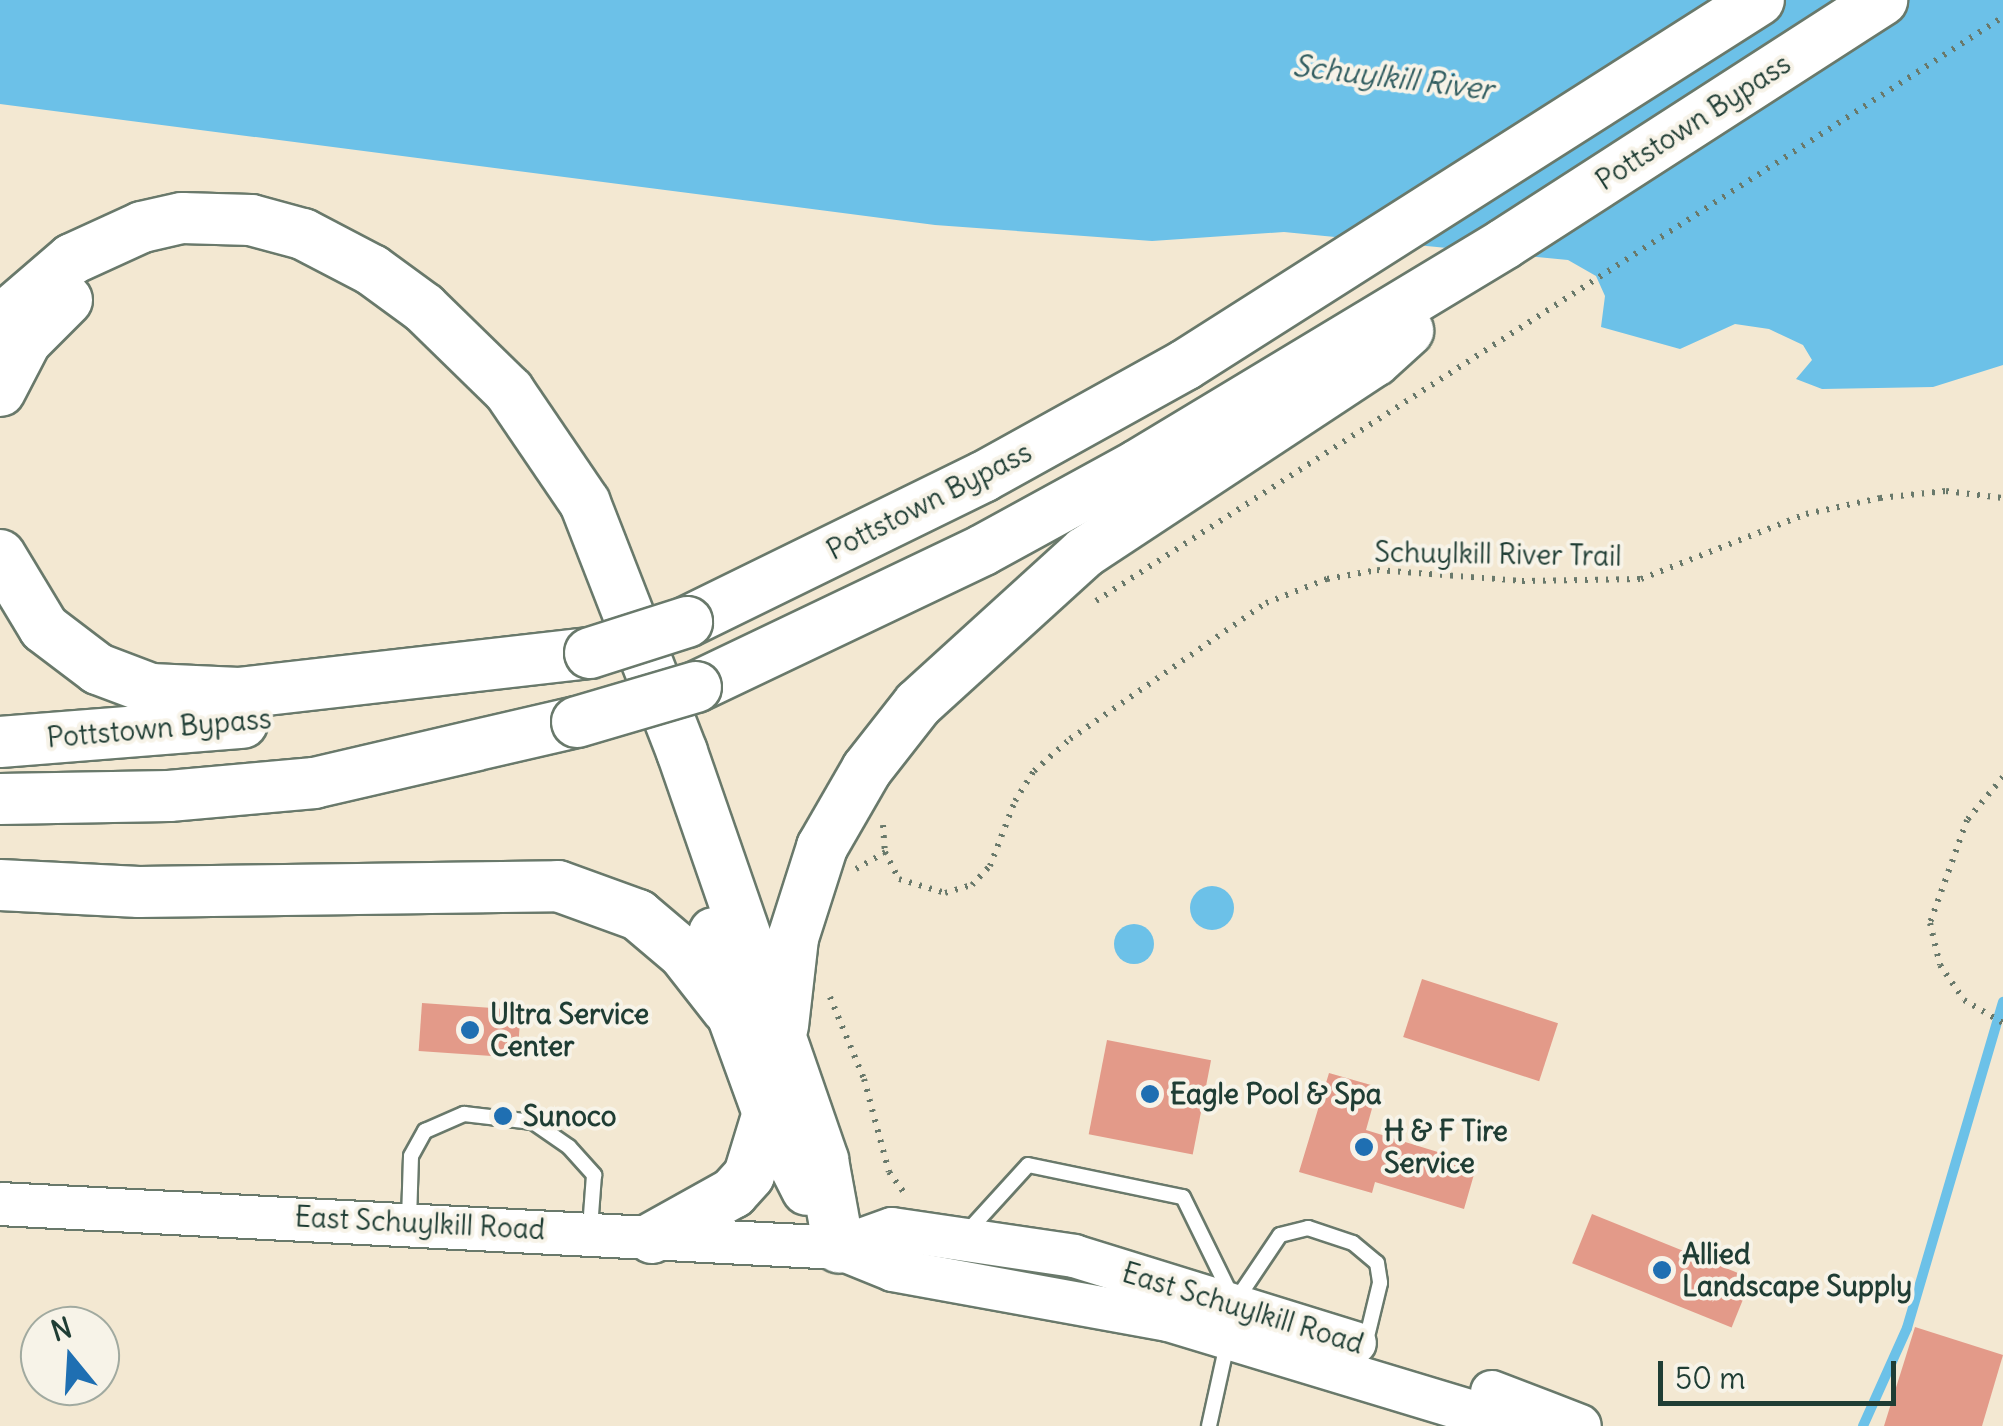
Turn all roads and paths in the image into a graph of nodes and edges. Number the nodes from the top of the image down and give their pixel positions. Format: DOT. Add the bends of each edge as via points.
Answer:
graph roads {
  1 [pos="1759,0"];
  2 [pos="1882,0"];
  3 [pos="2003,16"];
  4 [pos="1504,244"];
  5 [pos="0,321"];
  6 [pos="0,392"];
  7 [pos="1341,412"];
  8 [pos="2003,498"];
  9 [pos="0,555"];
  10 [pos="1091,605"];
  11 [pos="590,652"];
  12 [pos="0,742"];
  13 [pos="2003,777"];
  14 [pos="0,799"];
  15 [pos="889,808"];
  16 [pos="885,852"];
  17 [pos="0,885"];
  18 [pos="848,888"];
  19 [pos="829,988"];
  20 [pos="733,1017"];
  21 [pos="2003,1024"];
  22 [pos="782,1037"];
  23 [pos="768,1113"];
  24 [pos="0,1204"];
  25 [pos="410,1222"];
  26 [pos="590,1234"];
  27 [pos="947,1235"];
  28 [pos="652,1238"];
  29 [pos="839,1248"];
  30 [pos="1232,1319"];
  31 [pos="1361,1359"];
  32 [pos="1209,1426"];
  33 [pos="1518,1426"];
  34 [pos="1580,1426"];
  1 -- 11 [label="highway, Pottstown Bypass, bridge" via="1185,364 983,476 686,622"];
  2 -- 4 [label="highway, Pottstown Bypass"];
  3 -- 7 [label="path"];
  4 -- 7 [label="highway" via="1375,362"];
  4 -- 14 [label="highway, bridge" via="983,550 696,687 314,783 169,796"];
  5 -- 22 [label="highway" via="40,283 101,244 142,227 218,217 279,226 334,247 398,287 459,340 538,428 585,503"];
  6 -- 20 [label="highway" via="26,341 58,307 106,273 168,252 216,248 274,257 329,278 399,325 508,435 577,551 729,973"];
  7 -- 10 [label="path"];
  7 -- 22 [label="highway" via="1085,552 986,635 918,704 867,769 822,847 793,938"];
  8 -- 16 [label="path, Schuylkill River Trail" via="1946,491 1806,514 1641,579 1522,581 1377,570 1327,579 1266,603 1070,740 1034,772 990,866 972,885 946,894 915,886 899,879"];
  9 -- 11 [label="highway" via="44,628 98,669 152,689 238,693"];
  11 -- 12 [label="highway, Pottstown Bypass" via="415,695 248,722"];
  13 -- 21 [label="path" via="1968,820 1930,923 1940,965 1981,1015"];
  15 -- 16 [label="path" via="881,832"];
  16 -- 18 [label="path" via="855,870"];
  17 -- 20 [label="highway" via="139,892 558,886 614,902 650,924 703,974"];
  19 -- 27 [label="path" via="864,1079 889,1172"];
  20 -- 23 [label="highway"];
  22 -- 29 [label="highway" via="823,1160"];
  23 -- 28 [label="highway" via="749,1175 733,1193"];
  23 -- 29 [label="highway"];
  24 -- 25 [label="main road, East Schuylkill Road"];
  25 -- 26 [label="main road, East Schuylkill Road"];
  25 -- 26 [label="lane" via="412,1156 426,1131 464,1114 533,1122 568,1147 594,1175"];
  26 -- 28 [label="main road, East Schuylkill Road"];
  27 -- 29 [label="main road, East Schuylkill Road" via="892,1229"];
  27 -- 30 [label="main road, East Schuylkill Road" via="1074,1256"];
  27 -- 30 [label="lane" via="1028,1165 1182,1197"];
  28 -- 29 [label="main road, East Schuylkill Road"];
  29 -- 30 [label="main road, East Schuylkill Road" via="893,1270"];
  30 -- 31 [label="main road, East Schuylkill Road"];
  30 -- 31 [label="lane" via="1280,1234 1308,1228 1353,1243 1377,1264 1380,1283"];
  30 -- 32 [label="lane"];
  31 -- 33 [label="main road, East Schuylkill Road"];
  31 -- 34 [label="main road, East Schuylkill Road"];
}
